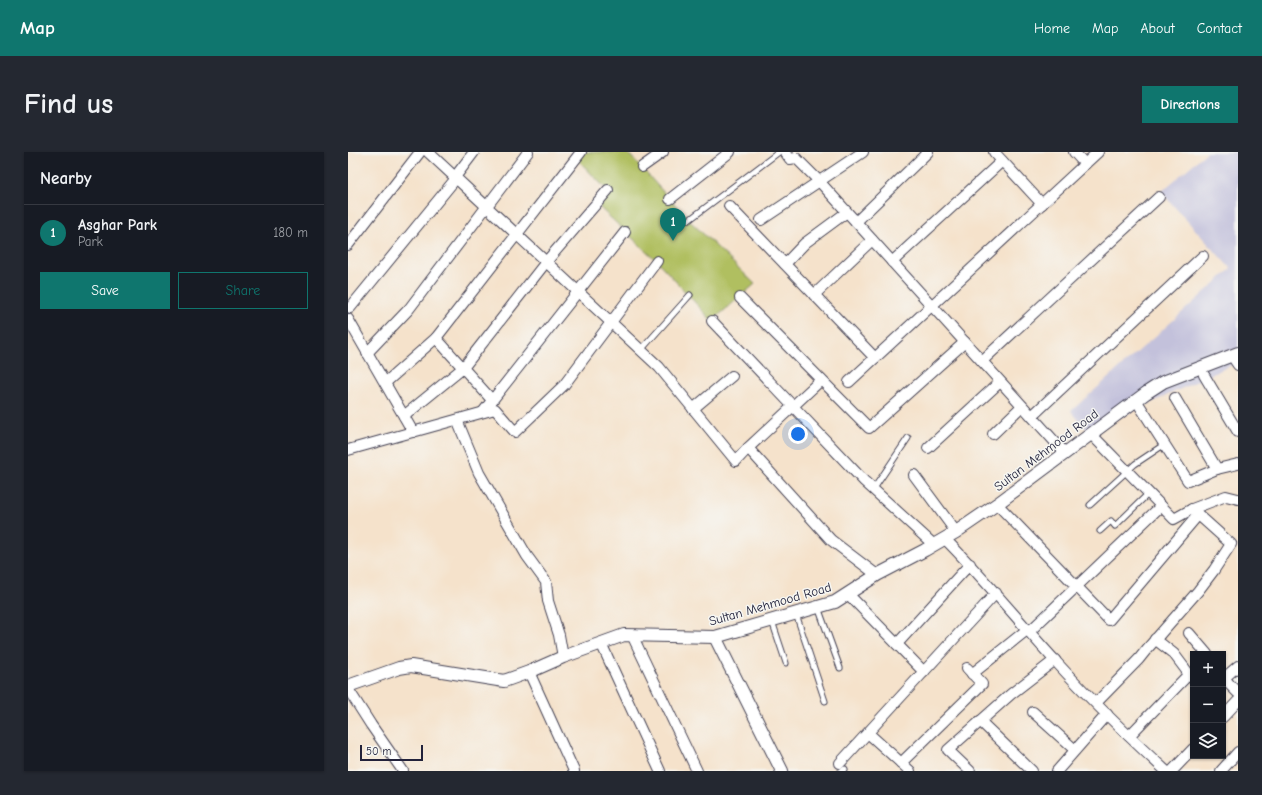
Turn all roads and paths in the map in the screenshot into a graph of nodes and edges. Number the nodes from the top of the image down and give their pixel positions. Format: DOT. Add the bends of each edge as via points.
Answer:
graph roads {
  1 [pos="420,152"];
  2 [pos="428,152"];
  3 [pos="474,152"];
  4 [pos="528,152"];
  5 [pos="581,152"];
  6 [pos="663,152"];
  7 [pos="730,152"];
  8 [pos="779,152"];
  9 [pos="785,152"];
  10 [pos="863,152"];
  11 [pos="928,152"];
  12 [pos="994,152"];
  13 [pos="1074,152"];
  14 [pos="1098,152"];
  15 [pos="800,155"];
  16 [pos="1002,161"];
  17 [pos="1085,164"];
  18 [pos="642,167"];
  19 [pos="455,177"];
  20 [pos="819,181"];
  21 [pos="608,190"];
  22 [pos="1159,197"];
  23 [pos="670,199"];
  24 [pos="1042,204"];
  25 [pos="486,206"];
  26 [pos="729,206"];
  27 [pos="847,212"];
  28 [pos="689,220"];
  29 [pos="760,220"];
  30 [pos="856,222"];
  31 [pos="625,232"];
  32 [pos="517,234"];
  33 [pos="872,240"];
  34 [pos="348,245"];
  35 [pos="1203,256"];
  36 [pos="546,262"];
  37 [pos="657,262"];
  38 [pos="892,262"];
  39 [pos="785,264"];
  40 [pos="578,292"];
  41 [pos="814,294"];
  42 [pos="690,295"];
  43 [pos="740,298"];
  44 [pos="932,306"];
  45 [pos="349,308"];
  46 [pos="348,319"];
  47 [pos="712,321"];
  48 [pos="611,322"];
  49 [pos="436,338"];
  50 [pos="965,342"];
  51 [pos="641,350"];
  52 [pos="367,353"];
  53 [pos="875,358"];
  54 [pos="1236,358"];
  55 [pos="982,361"];
  56 [pos="463,368"];
  57 [pos="1204,375"];
  58 [pos="732,376"];
  59 [pos="821,380"];
  60 [pos="849,382"];
  61 [pos="1000,382"];
  62 [pos="385,383"];
  63 [pos="1175,398"];
  64 [pos="492,400"];
  65 [pos="1136,400"];
  66 [pos="793,406"];
  67 [pos="1022,406"];
  68 [pos="693,409"];
  69 [pos="483,412"];
  70 [pos="404,416"];
  71 [pos="1032,416"];
  72 [pos="457,420"];
  73 [pos="413,432"];
  74 [pos="1238,432"];
  75 [pos="993,434"];
  76 [pos="1092,434"];
  77 [pos="908,438"];
  78 [pos="1165,444"];
  79 [pos="748,448"];
  80 [pos="928,448"];
  81 [pos="348,450"];
  82 [pos="1065,453"];
  83 [pos="1238,464"];
  84 [pos="1217,469"];
  85 [pos="1127,471"];
  86 [pos="914,475"];
  87 [pos="873,490"];
  88 [pos="1149,493"];
  89 [pos="1238,499"];
  90 [pos="997,504"];
  91 [pos="1090,505"];
  92 [pos="1161,506"];
  93 [pos="1195,512"];
  94 [pos="1100,531"];
  95 [pos="956,532"];
  96 [pos="939,542"];
  97 [pos="1234,545"];
  98 [pos="970,564"];
  99 [pos="877,575"];
  100 [pos="1077,586"];
  101 [pos="848,594"];
  102 [pos="996,594"];
  103 [pos="818,607"];
  104 [pos="796,613"];
  105 [pos="772,621"];
  106 [pos="1029,630"];
  107 [pos="1188,633"];
  108 [pos="632,635"];
  109 [pos="715,638"];
  110 [pos="1155,639"];
  111 [pos="601,643"];
  112 [pos="897,644"];
  113 [pos="1204,651"];
  114 [pos="563,657"];
  115 [pos="1055,660"];
  116 [pos="786,663"];
  117 [pos="1238,666"];
  118 [pos="840,668"];
  119 [pos="529,672"];
  120 [pos="924,672"];
  121 [pos="1190,675"];
  122 [pos="1226,676"];
  123 [pos="1190,677"];
  124 [pos="1226,681"];
  125 [pos="348,688"];
  126 [pos="1238,693"];
  127 [pos="825,700"];
  128 [pos="1238,701"];
  129 [pos="1096,703"];
  130 [pos="1033,712"];
  131 [pos="1107,714"];
  132 [pos="1226,714"];
  133 [pos="980,721"];
  134 [pos="868,733"];
  135 [pos="1129,736"];
  136 [pos="1074,750"];
  137 [pos="1190,752"];
  138 [pos="1238,752"];
  139 [pos="900,762"];
  140 [pos="842,768"];
  141 [pos="403,771"];
  142 [pos="574,771"];
  143 [pos="660,771"];
  144 [pos="697,771"];
  145 [pos="782,771"];
  146 [pos="910,771"];
  147 [pos="970,771"];
  148 [pos="1032,771"];
  149 [pos="1056,771"];
  150 [pos="1166,771"];
  151 [pos="1172,771"];
  152 [pos="1221,771"];
  1 -- 34 [label="street"];
  2 -- 19 [label="street"];
  3 -- 19 [label="street"];
  4 -- 25 [label="street"];
  5 -- 32 [label="street"];
  6 -- 18 [label="street"];
  7 -- 23 [label="street"];
  8 -- 28 [label="lane"];
  9 -- 15 [label="street" via="790,159"];
  10 -- 20 [label="street"];
  11 -- 30 [label="street"];
  12 -- 16 [label="street"];
  13 -- 17 [label="street"];
  14 -- 17 [label="street"];
  15 -- 20 [label="street"];
  16 -- 24 [label="street"];
  16 -- 38 [label="street"];
  17 -- 24 [label="street"];
  19 -- 25 [label="street"];
  19 -- 45 [label="street"];
  20 -- 27 [label="street"];
  20 -- 29 [label="street"];
  21 -- 36 [label="street"];
  22 -- 55 [label="street"];
  24 -- 44 [label="street"];
  25 -- 32 [label="street"];
  25 -- 52 [label="street" via="409,309"];
  26 -- 39 [label="street"];
  27 -- 30 [label="street"];
  27 -- 39 [label="street" via="805,243"];
  30 -- 33 [label="street"];
  31 -- 40 [label="street"];
  32 -- 36 [label="street"];
  32 -- 49 [label="street"];
  33 -- 38 [label="street"];
  33 -- 41 [label="street"];
  35 -- 71 [label="street"];
  36 -- 40 [label="street"];
  36 -- 56 [label="street"];
  37 -- 48 [label="street"];
  38 -- 44 [label="street"];
  39 -- 41 [label="street"];
  40 -- 48 [label="street"];
  40 -- 64 [label="street"];
  41 -- 53 [label="street"];
  42 -- 51 [label="lane"];
  43 -- 59 [label="street"];
  44 -- 50 [label="street"];
  44 -- 53 [label="street"];
  46 -- 52 [label="street"];
  47 -- 66 [label="street"];
  48 -- 51 [label="street"];
  48 -- 69 [label="street" via="564,385 515,432 495,409"];
  49 -- 56 [label="street"];
  49 -- 62 [label="street"];
  50 -- 55 [label="street"];
  50 -- 59 [label="street" via="869,428"];
  51 -- 68 [label="street" via="659,367"];
  52 -- 62 [label="street"];
  53 -- 60 [label="street"];
  54 -- 65 [label="street, Sultan Mehmood Road" via="1163,382"];
  55 -- 61 [label="street"];
  56 -- 64 [label="street"];
  56 -- 70 [label="street"];
  57 -- 74 [label="street"];
  58 -- 68 [label="street"];
  59 -- 66 [label="street"];
  61 -- 67 [label="street"];
  61 -- 80 [label="street"];
  62 -- 70 [label="street"];
  63 -- 84 [label="street"];
  64 -- 69 [label="street"];
  65 -- 76 [label="street, Sultan Mehmood Road"];
  65 -- 78 [label="street"];
  66 -- 79 [label="street"];
  66 -- 87 [label="street"];
  67 -- 71 [label="street"];
  67 -- 75 [label="street"];
  68 -- 79 [label="street" via="736,461"];
  69 -- 72 [label="street"];
  70 -- 73 [label="street"];
  71 -- 82 [label="street"];
  72 -- 73 [label="street"];
  72 -- 114 [label="street" via="479,473 527,556 546,582 548,601"];
  73 -- 81 [label="street"];
  76 -- 82 [label="street, Sultan Mehmood Road"];
  76 -- 85 [label="street"];
  77 -- 87 [label="lane"];
  78 -- 84 [label="street" via="1188,481"];
  78 -- 85 [label="lane"];
  79 -- 99 [label="street" via="831,540"];
  82 -- 90 [label="street, Sultan Mehmood Road"];
  83 -- 84 [label="street"];
  85 -- 88 [label="street"];
  85 -- 91 [label="lane"];
  86 -- 95 [label="street"];
  87 -- 96 [label="street"];
  88 -- 92 [label="street"];
  88 -- 94 [label="lane" via="1115,526 1111,521"];
  89 -- 93 [label="street" via="1226,496"];
  90 -- 95 [label="street, Sultan Mehmood Road"];
  90 -- 100 [label="street"];
  92 -- 93 [label="street" via="1174,519"];
  92 -- 100 [label="street"];
  93 -- 97 [label="street"];
  93 -- 100 [label="street" via="1109,620"];
  95 -- 96 [label="street, Sultan Mehmood Road"];
  96 -- 98 [label="street"];
  96 -- 99 [label="street, Sultan Mehmood Road"];
  97 -- 110 [label="street" via="1198,591"];
  98 -- 102 [label="street"];
  98 -- 112 [label="street"];
  99 -- 101 [label="street, Sultan Mehmood Road"];
  100 -- 106 [label="street"];
  101 -- 103 [label="street, Sultan Mehmood Road" via="835,602"];
  101 -- 112 [label="street"];
  102 -- 106 [label="street"];
  102 -- 120 [label="street"];
  103 -- 104 [label="street, Sultan Mehmood Road"];
  103 -- 118 [label="lane"];
  104 -- 105 [label="street, Sultan Mehmood Road"];
  104 -- 127 [label="lane"];
  105 -- 109 [label="street, Sultan Mehmood Road"];
  105 -- 116 [label="lane"];
  106 -- 115 [label="street"];
  106 -- 139 [label="street" via="970,671 982,684"];
  107 -- 113 [label="street"];
  108 -- 109 [label="street, Sultan Mehmood Road"];
  108 -- 111 [label="street, Sultan Mehmood Road"];
  108 -- 144 [label="street"];
  109 -- 145 [label="street"];
  110 -- 121 [label="street" via="1174,654"];
  110 -- 129 [label="street"];
  111 -- 114 [label="street, Sultan Mehmood Road"];
  111 -- 143 [label="street"];
  112 -- 120 [label="street"];
  114 -- 119 [label="street, Sultan Mehmood Road"];
  115 -- 129 [label="street"];
  115 -- 133 [label="street"];
  117 -- 122 [label="street"];
  119 -- 125 [label="street, Sultan Mehmood Road" via="504,681 411,666 399,668"];
  119 -- 142 [label="street"];
  120 -- 134 [label="street"];
  123 -- 135 [label="street"];
  124 -- 126 [label="street"];
  125 -- 141 [label="street"];
  128 -- 132 [label="street"];
  129 -- 131 [label="street"];
  130 -- 136 [label="street"];
  131 -- 135 [label="street"];
  131 -- 136 [label="street"];
  133 -- 147 [label="street" via="948,750"];
  133 -- 148 [label="street"];
  134 -- 139 [label="street"];
  134 -- 140 [label="street"];
  135 -- 150 [label="street"];
  136 -- 149 [label="street"];
  137 -- 151 [label="street"];
  138 -- 152 [label="street"];
  139 -- 146 [label="street"];
}
